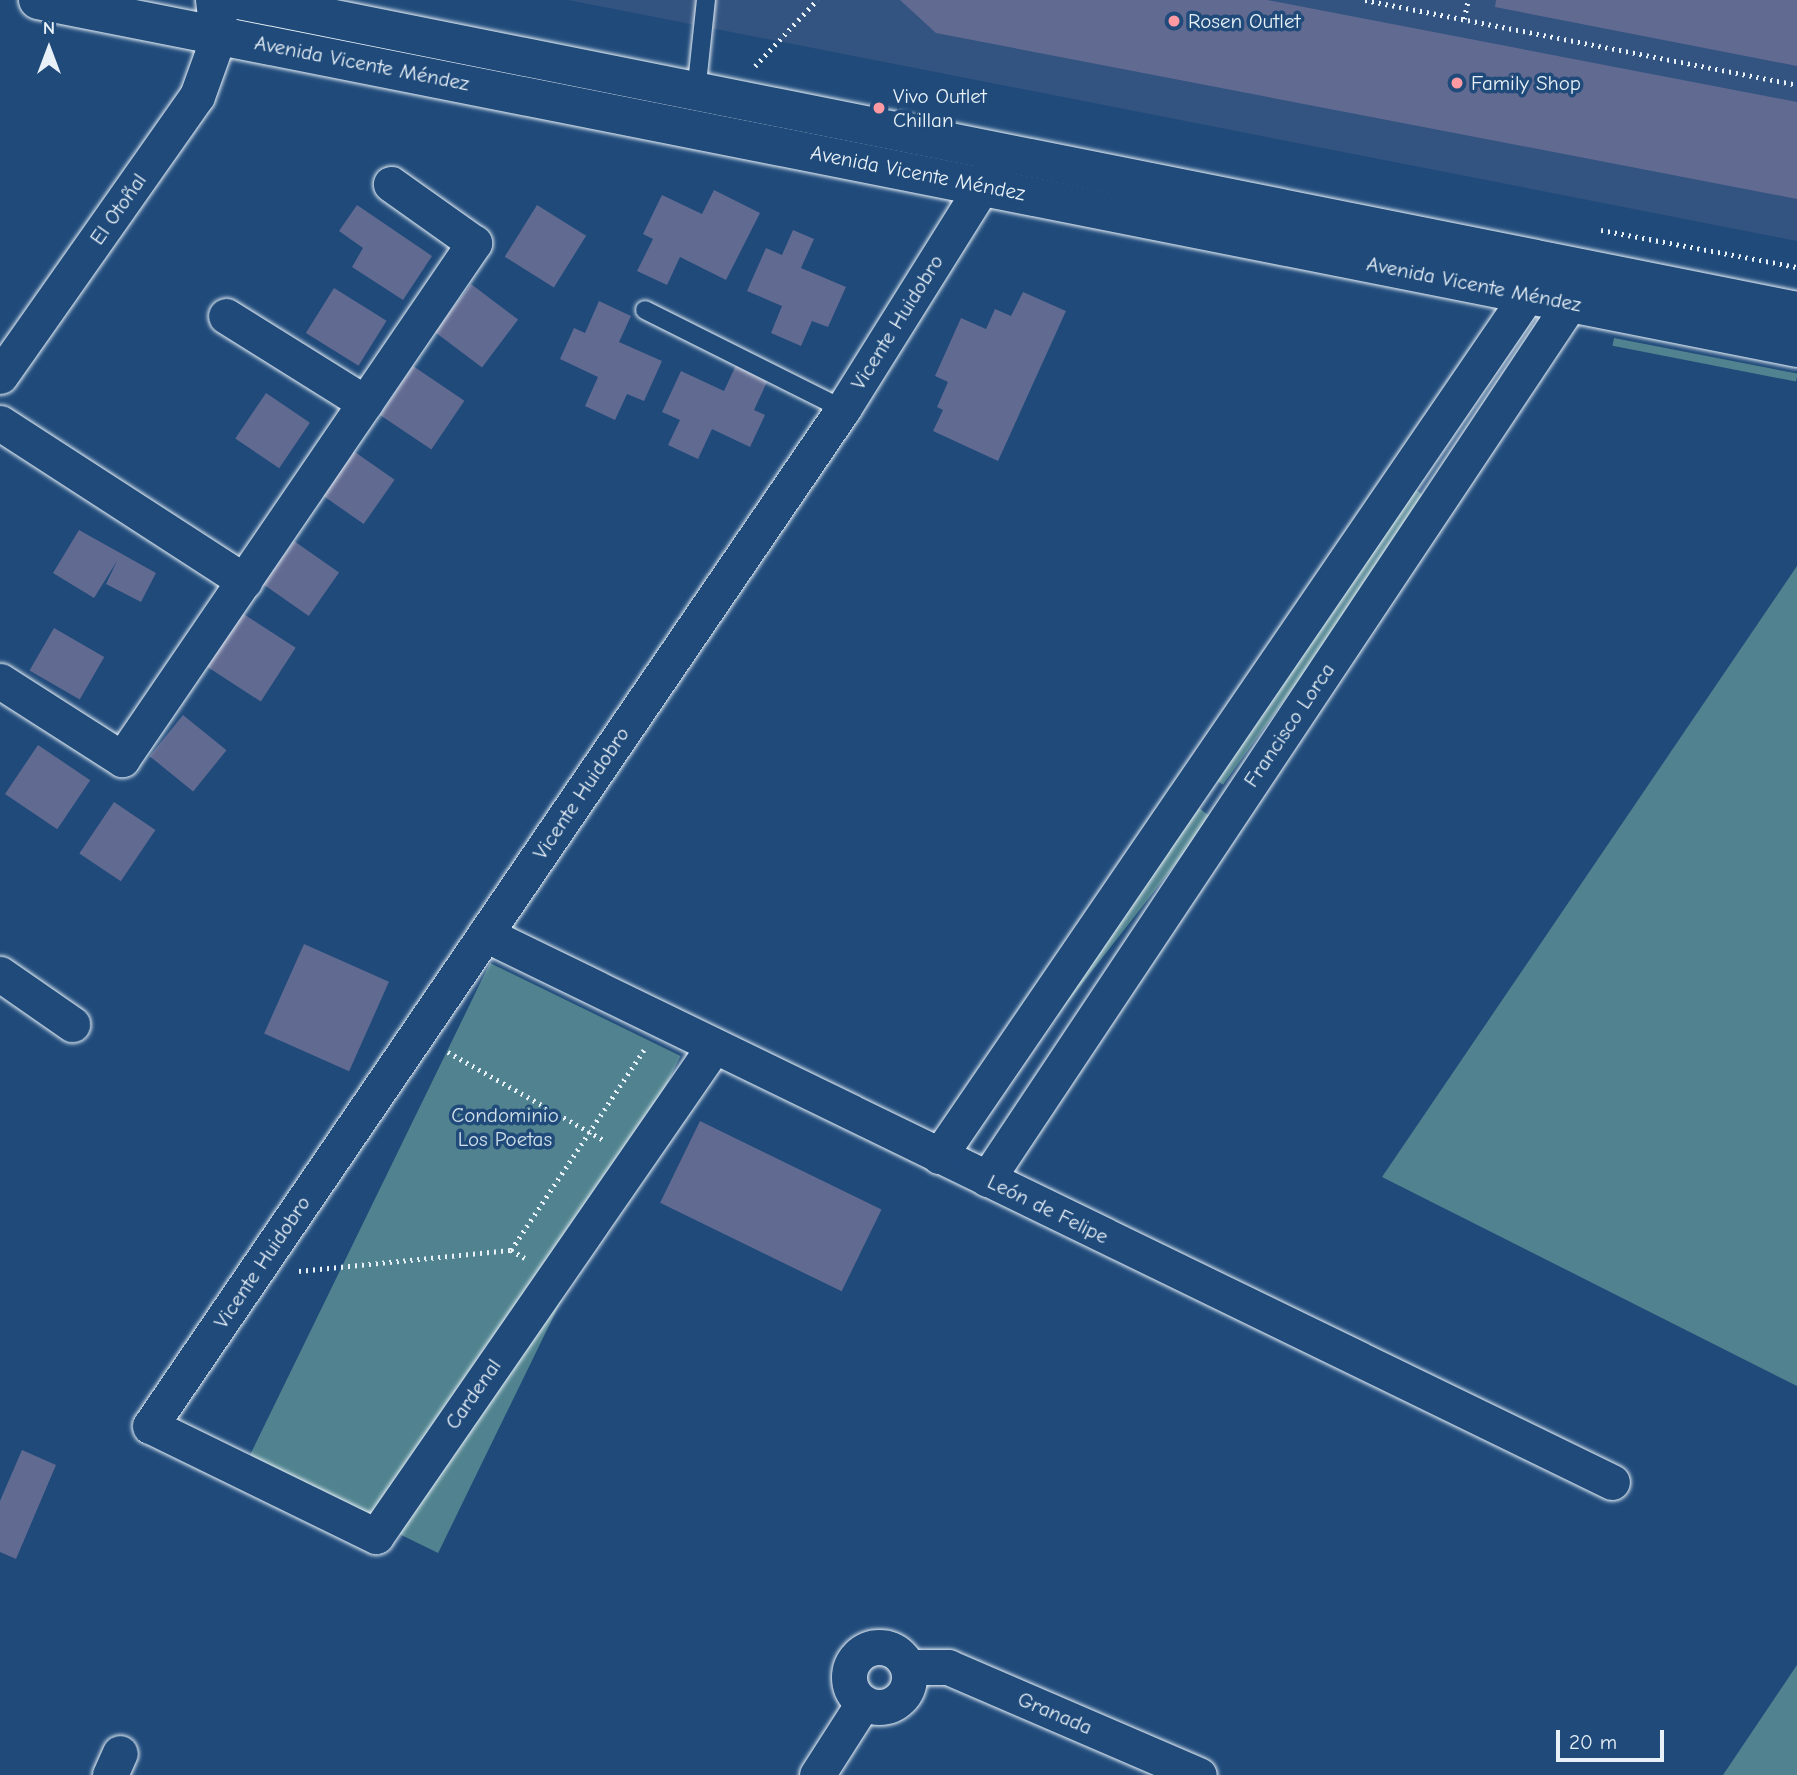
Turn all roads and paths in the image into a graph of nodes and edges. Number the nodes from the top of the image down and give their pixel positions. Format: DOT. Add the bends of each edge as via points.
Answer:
graph roads {
  1 [pos="38,0"];
  2 [pos="706,0"];
  3 [pos="817,0"];
  4 [pos="1365,0"];
  5 [pos="1468,0"];
  6 [pos="235,7"];
  7 [pos="1464,19"];
  8 [pos="752,69"];
  9 [pos="1797,85"];
  10 [pos="696,93"];
  11 [pos="1003,153"];
  12 [pos="391,184"];
  13 [pos="983,186"];
  14 [pos="1548,263"];
  15 [pos="1592,271"];
  16 [pos="1527,295"];
  17 [pos="1570,304"];
  18 [pos="645,310"];
  19 [pos="1797,311"];
  20 [pos="226,316"];
  21 [pos="1797,348"];
  22 [pos="0,376"];
  23 [pos="365,403"];
  24 [pos="842,409"];
  25 [pos="0,423"];
  26 [pos="244,581"];
  27 [pos="0,681"];
  28 [pos="1193,785"];
  29 [pos="1231,813"];
  30 [pos="485,934"];
  31 [pos="0,974"];
  32 [pos="663,1021"];
  33 [pos="72,1024"];
  34 [pos="416,1035"];
  35 [pos="714,1046"];
  36 [pos="590,1132"];
  37 [pos="939,1156"];
  38 [pos="636,1159"];
  39 [pos="986,1179"];
  40 [pos="253,1275"];
  41 [pos="150,1426"];
  42 [pos="1612,1482"];
  43 [pos="908,1667"];
  44 [pos="863,1703"];
  45 [pos="817,1775"];
  46 [pos="1199,1775"];
  1 -- 6 [label="main road, Avenida Vicente Méndez"];
  2 -- 10 [label="lane"];
  3 -- 8 [label="path"];
  4 -- 7 [label="path"];
  5 -- 7 [label="path"];
  6 -- 10 [label="main road, Avenida Vicente Méndez"];
  6 -- 13 [label="main road, Avenida Vicente Méndez"];
  6 -- 22 [label="street, El Otoñal" via="197,96"];
  7 -- 9 [label="path"];
  10 -- 11 [label="main road, Avenida Vicente Méndez"];
  11 -- 13 [label="street, Vicente Huidobro"];
  11 -- 14 [label="main road, Avenida Vicente Méndez"];
  12 -- 23 [label="street" via="474,243"];
  13 -- 16 [label="main road, Avenida Vicente Méndez"];
  13 -- 24 [label="street, Vicente Huidobro"];
  14 -- 15 [label="main road, Avenida Vicente Méndez"];
  14 -- 16 [label="street"];
  15 -- 17 [label="street, Francisco Lorca"];
  15 -- 19 [label="main road, Avenida Vicente Méndez"];
  16 -- 17 [label="main road, Avenida Vicente Méndez"];
  16 -- 28 [label="street"];
  17 -- 21 [label="main road, Avenida Vicente Méndez"];
  17 -- 29 [label="street, Francisco Lorca"];
  18 -- 24 [label="lane"];
  20 -- 23 [label="street"];
  23 -- 26 [label="street"];
  24 -- 30 [label="street, Vicente Huidobro"];
  25 -- 26 [label="street"];
  26 -- 27 [label="street" via="122,759"];
  28 -- 29 [label="street"];
  28 -- 37 [label="street"];
  29 -- 39 [label="street, Francisco Lorca"];
  30 -- 32 [label="street, León de Felipe"];
  30 -- 34 [label="street, Vicente Huidobro"];
  31 -- 33 [label="street"];
  32 -- 35 [label="street, León de Felipe"];
  32 -- 36 [label="path"];
  34 -- 36 [label="path"];
  34 -- 40 [label="street, Vicente Huidobro"];
  35 -- 37 [label="street, León de Felipe"];
  35 -- 38 [label="street, Cardenal"];
  36 -- 38 [label="path"];
  36 -- 40 [label="path" via="511,1250"];
  37 -- 39 [label="street, León de Felipe"];
  38 -- 41 [label="street, Cardenal" via="376,1536"];
  39 -- 42 [label="street, León de Felipe"];
  40 -- 41 [label="street, Vicente Huidobro"];
  43 -- 44 [label="street" via="909,1685 898,1701 881,1708"];
  43 -- 44 [label="street" via="895,1651 865,1650 849,1676"];
  43 -- 46 [label="street, Granada" via="948,1667"];
  44 -- 45 [label="street"];
}
